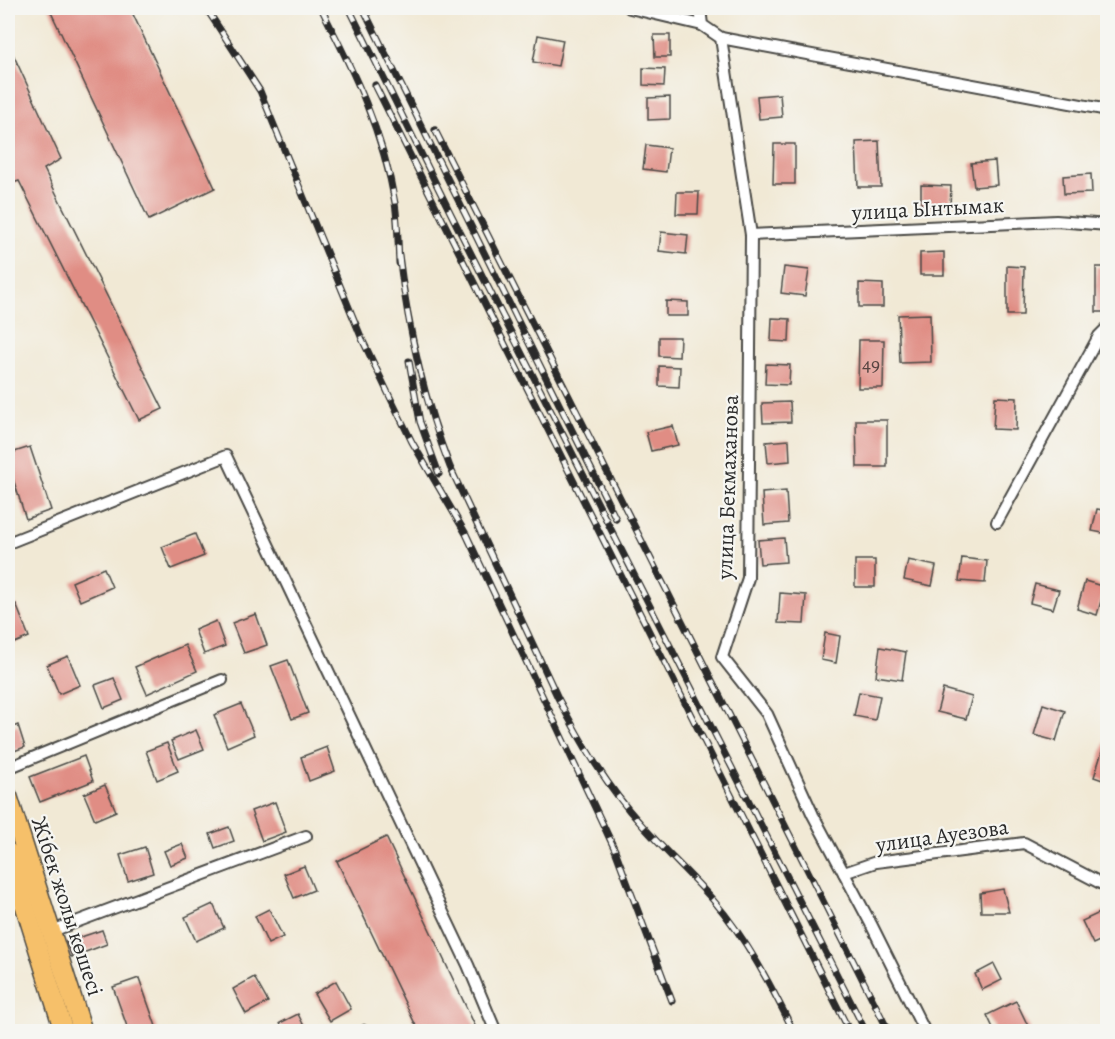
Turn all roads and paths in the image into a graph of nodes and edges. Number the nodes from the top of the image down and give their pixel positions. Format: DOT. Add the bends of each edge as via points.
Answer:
graph roads {
  1 [pos="630,8"];
  2 [pos="700,8"];
  3 [pos="702,25"];
  4 [pos="721,38"];
  5 [pos="1107,110"];
  6 [pos="1107,225"];
  7 [pos="751,236"];
  8 [pos="1107,327"];
  9 [pos="997,522"];
  10 [pos="8,543"];
  11 [pos="222,680"];
  12 [pos="8,768"];
  13 [pos="8,796"];
  14 [pos="306,836"];
  15 [pos="8,852"];
  16 [pos="844,873"];
  17 [pos="1107,887"];
  18 [pos="15,902"];
  19 [pos="52,931"];
  20 [pos="64,1032"];
  21 [pos="83,1032"];
  22 [pos="496,1032"];
  23 [pos="925,1032"];
  1 -- 3 [label="street"];
  2 -- 3 [label="street"];
  3 -- 4 [label="street"];
  4 -- 5 [label="street"];
  4 -- 7 [label="street, улица Бекмаханова"];
  6 -- 7 [label="street, улица Ынтымак" via="1056,222"];
  7 -- 16 [label="street, улица Бекмаханова" via="748,578 722,657 767,714"];
  8 -- 9 [label="street"];
  10 -- 22 [label="street" via="226,456 468,965"];
  11 -- 12 [label="street"];
  13 -- 19 [label="main road, Жібек жолы көшесі"];
  14 -- 19 [label="street"];
  15 -- 18 [label="main road, Жібек жолы көшесі"];
  16 -- 17 [label="street, улица Ауезова" via="876,862 1024,843"];
  16 -- 23 [label="street, улица Бекмаханова"];
  18 -- 20 [label="main road, Жібек жолы көшесі"];
  19 -- 21 [label="main road, Жібек жолы көшесі"];
}
